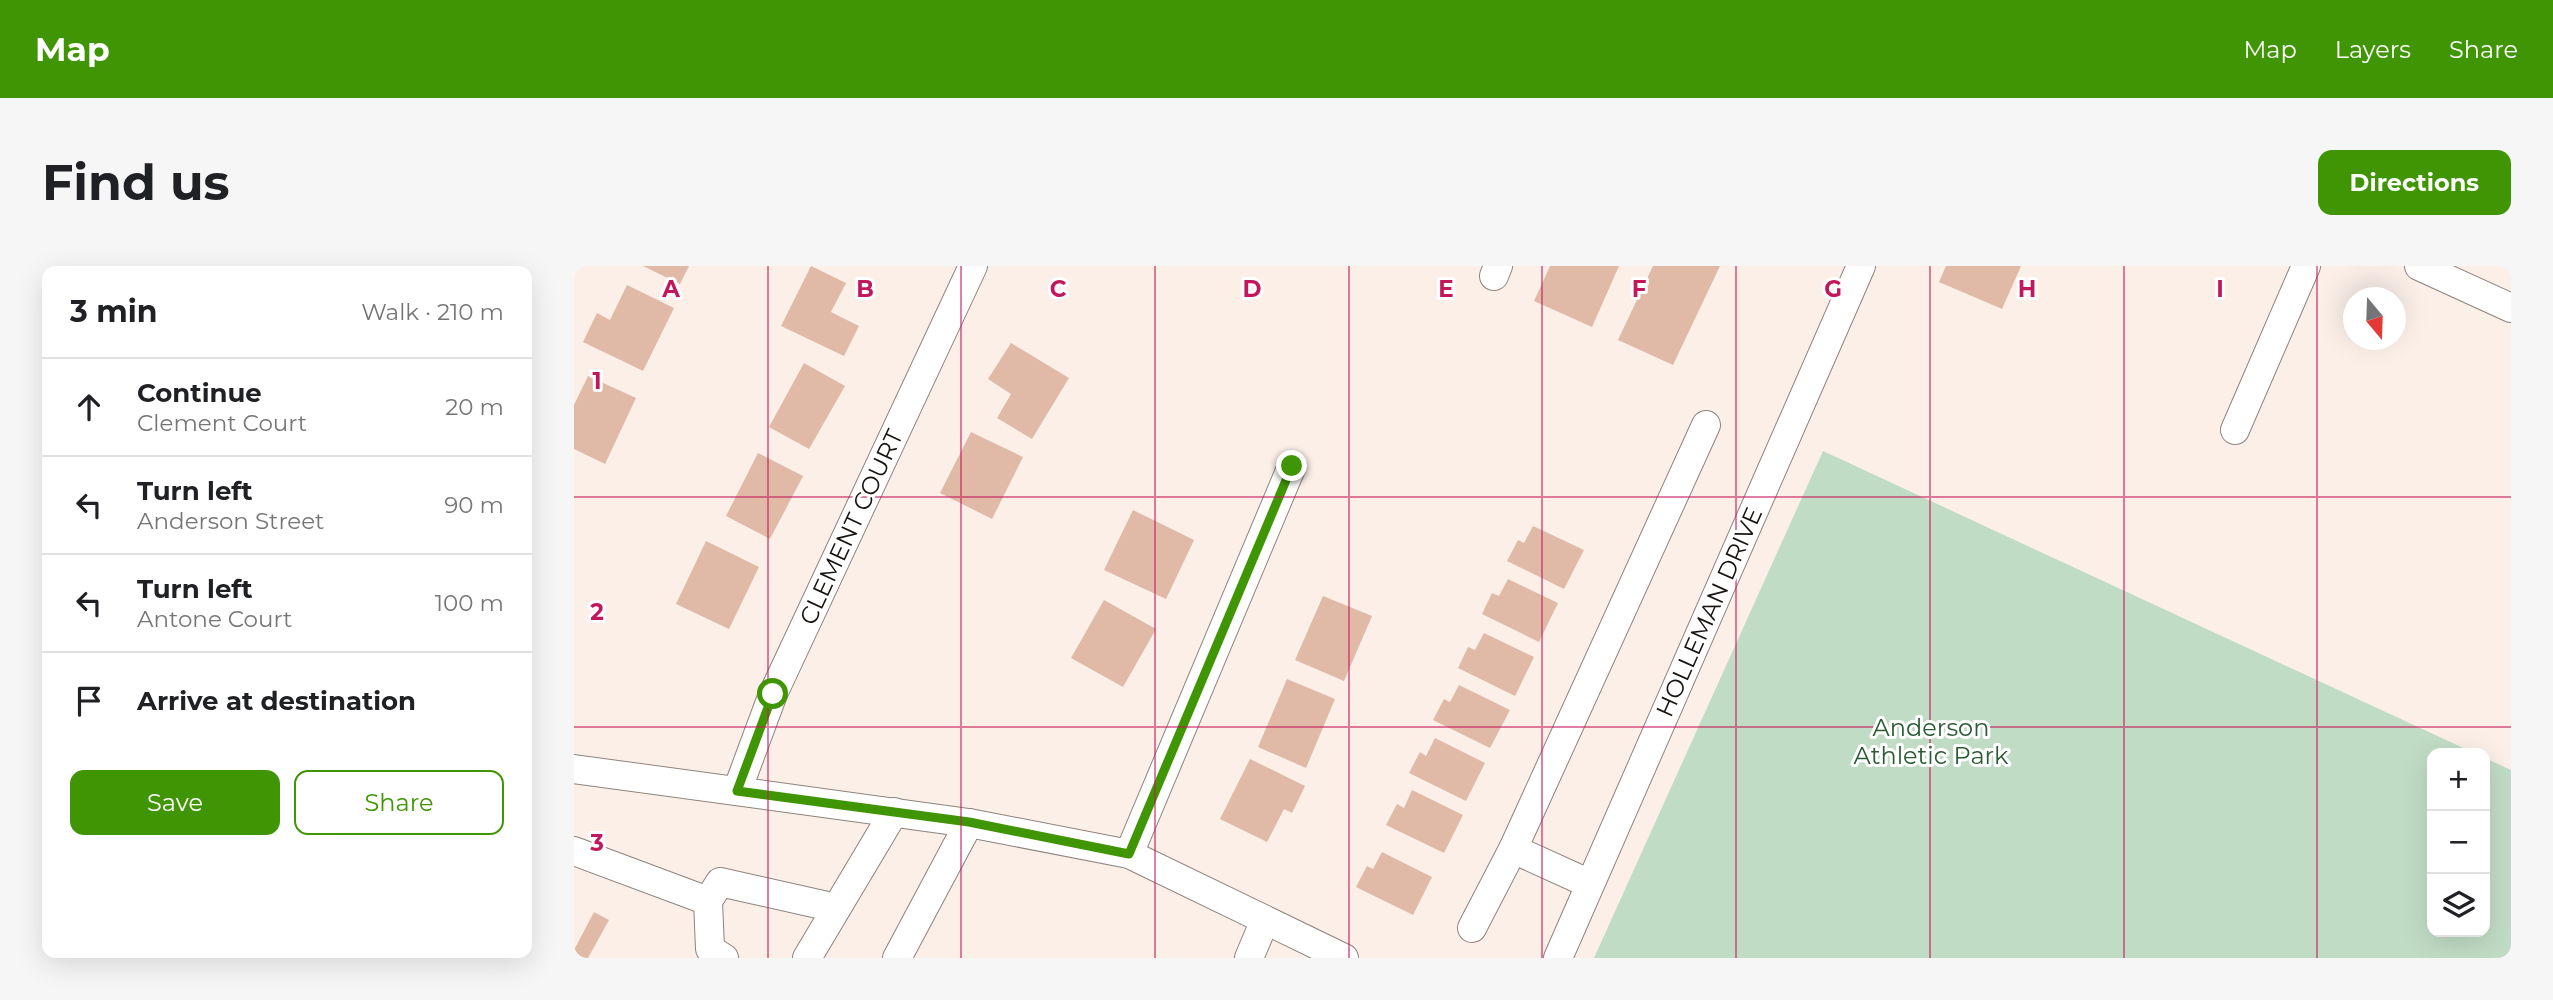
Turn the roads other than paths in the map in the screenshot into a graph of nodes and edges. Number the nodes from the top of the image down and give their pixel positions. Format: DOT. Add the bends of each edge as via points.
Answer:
graph roads {
  1 [pos="973,266"];
  2 [pos="1861,266"];
  3 [pos="2306,266"];
  4 [pos="2418,266"];
  5 [pos="2511,308"];
  6 [pos="1706,425"];
  7 [pos="2235,430"];
  8 [pos="1292,466"];
  9 [pos="574,769"];
  10 [pos="737,791"];
  11 [pos="894,812"];
  12 [pos="969,822"];
  13 [pos="1513,849"];
  14 [pos="574,851"];
  15 [pos="1129,854"];
  16 [pos="1590,884"];
  17 [pos="708,901"];
  18 [pos="836,908"];
  19 [pos="1265,920"];
  20 [pos="1472,928"];
  21 [pos="724,958"];
  22 [pos="807,958"];
  23 [pos="897,958"];
  24 [pos="1249,958"];
  25 [pos="1344,958"];
  26 [pos="1558,958"];
  1 -- 10 [label="street, CLEMENT COURT" via="773,694"];
  2 -- 16 [label="street, HOLLEMAN DRIVE"];
  3 -- 7 [label="street"];
  4 -- 5 [label="street"];
  6 -- 13 [label="street"];
  8 -- 15 [label="street"];
  9 -- 10 [label="street"];
  10 -- 11 [label="street"];
  11 -- 12 [label="street"];
  11 -- 18 [label="street"];
  12 -- 15 [label="street"];
  12 -- 23 [label="street"];
  13 -- 16 [label="street"];
  13 -- 20 [label="street"];
  14 -- 17 [label="street"];
  15 -- 19 [label="street"];
  16 -- 26 [label="street, HOLLEMAN DRIVE"];
  17 -- 18 [label="street" via="720,882"];
  17 -- 21 [label="street" via="710,949"];
  18 -- 22 [label="street"];
  19 -- 24 [label="street"];
  19 -- 25 [label="street"];
}
